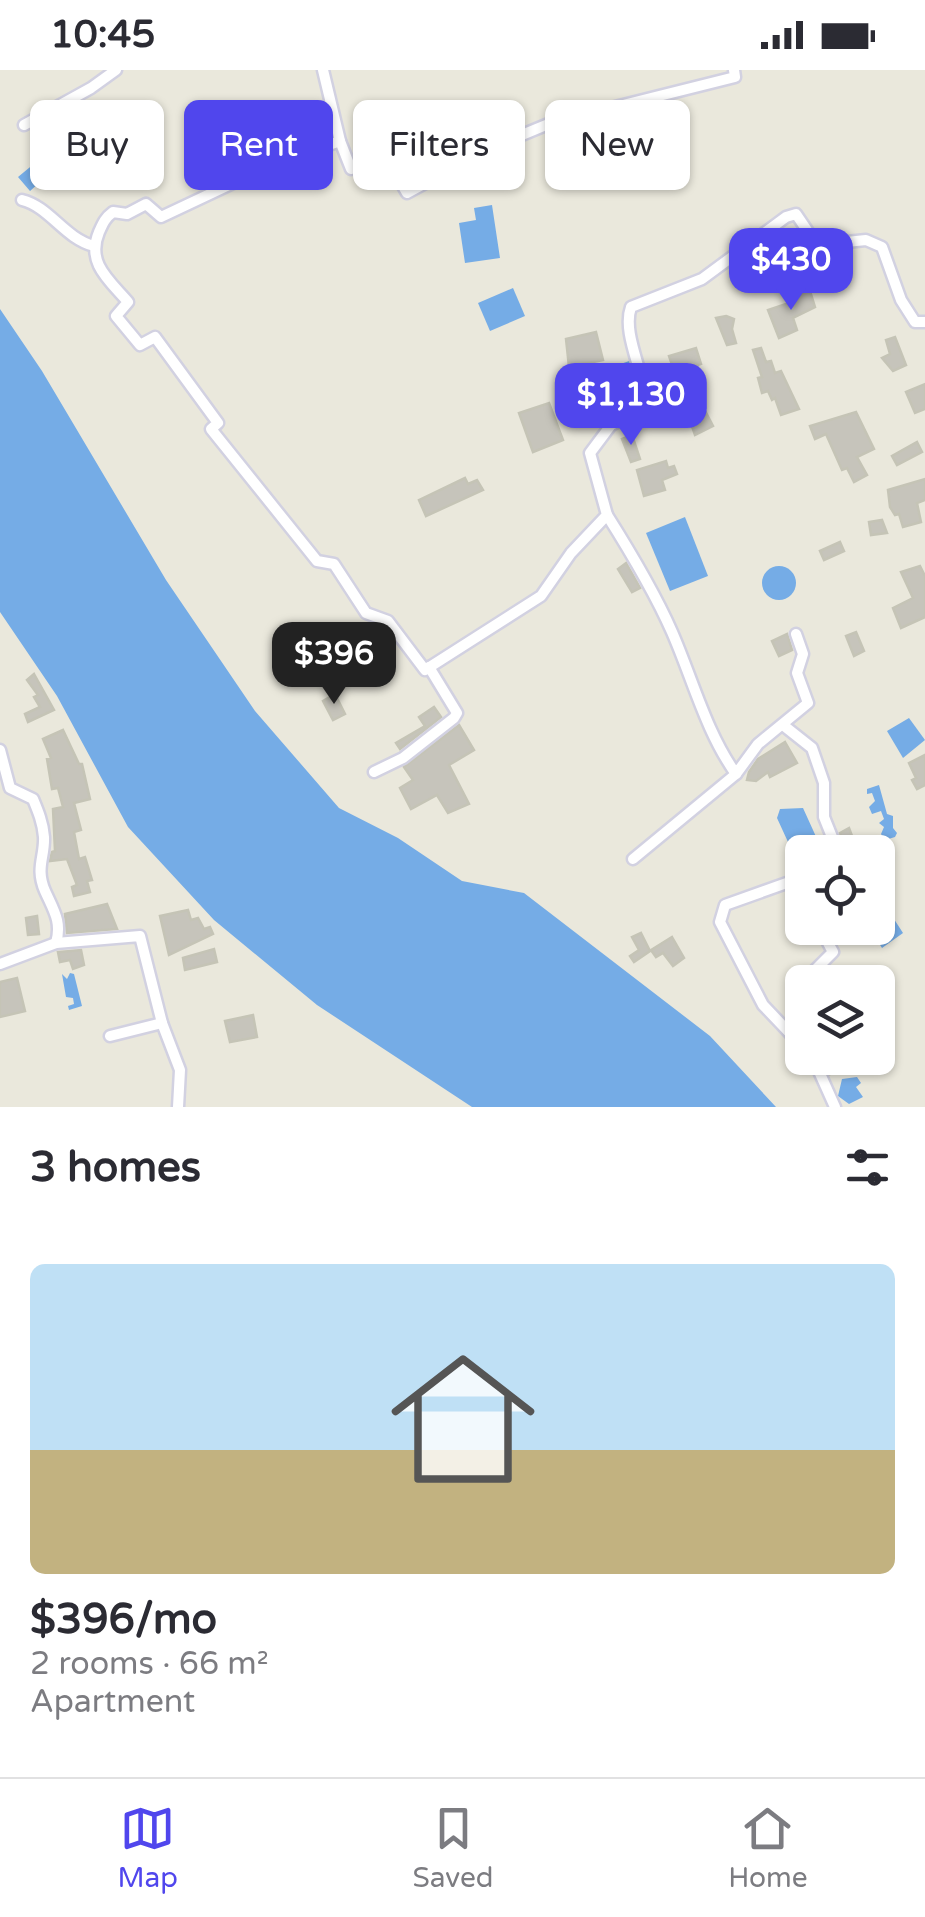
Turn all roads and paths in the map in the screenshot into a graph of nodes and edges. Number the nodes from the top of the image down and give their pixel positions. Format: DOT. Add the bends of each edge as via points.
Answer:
graph roads {
  1 [pos="116,70"];
  2 [pos="323,70"];
  3 [pos="734,70"];
  4 [pos="24,125"];
  5 [pos="340,141"];
  6 [pos="22,200"];
  7 [pos="94,246"];
  8 [pos="925,322"];
  9 [pos="607,515"];
  10 [pos="796,634"];
  11 [pos="429,668"];
  12 [pos="783,725"];
  13 [pos="0,750"];
  14 [pos="374,772"];
  15 [pos="736,774"];
  16 [pos="831,835"];
  17 [pos="633,858"];
  18 [pos="785,883"];
  19 [pos="56,944"];
  20 [pos="829,945"];
  21 [pos="0,964"];
  22 [pos="820,965"];
  23 [pos="162,1022"];
  24 [pos="785,1027"];
  25 [pos="110,1036"];
  26 [pos="822,1075"];
  27 [pos="178,1107"];
  28 [pos="836,1107"];
  1 -- 4 [label="street"];
  2 -- 5 [label="street"];
  3 -- 5 [label="street" via="735,76 574,113 488,149 408,194 386,156 352,169"];
  5 -- 7 [label="street" via="161,217 146,204 127,214 113,212"];
  6 -- 7 [label="street" via="78,242"];
  7 -- 11 [label="street" via="96,264 128,302 116,316 140,345 155,337 218,423 210,429 317,560 334,564 366,613 388,621 424,670"];
  8 -- 9 [label="street" via="915,322 901,300 882,247 866,240 817,245 796,214 702,279 631,308 626,320 646,408 611,425 590,453"];
  9 -- 11 [label="street" via="540,596"];
  9 -- 15 [label="street" via="670,628 718,750"];
  10 -- 12 [label="street" via="803,654 797,673 808,703"];
  11 -- 14 [label="street" via="454,718"];
  12 -- 15 [label="street"];
  12 -- 16 [label="street" via="812,748"];
  13 -- 19 [label="street" via="10,788 33,798 40,815 39,861 61,927"];
  15 -- 17 [label="street"];
  18 -- 24 [label="street" via="725,905 720,922 764,1004"];
  19 -- 21 [label="street"];
  19 -- 23 [label="street" via="140,936"];
  20 -- 22 [label="street" via="833,952"];
  23 -- 25 [label="street"];
  23 -- 27 [label="street" via="180,1070"];
  26 -- 28 [label="street"];
}
